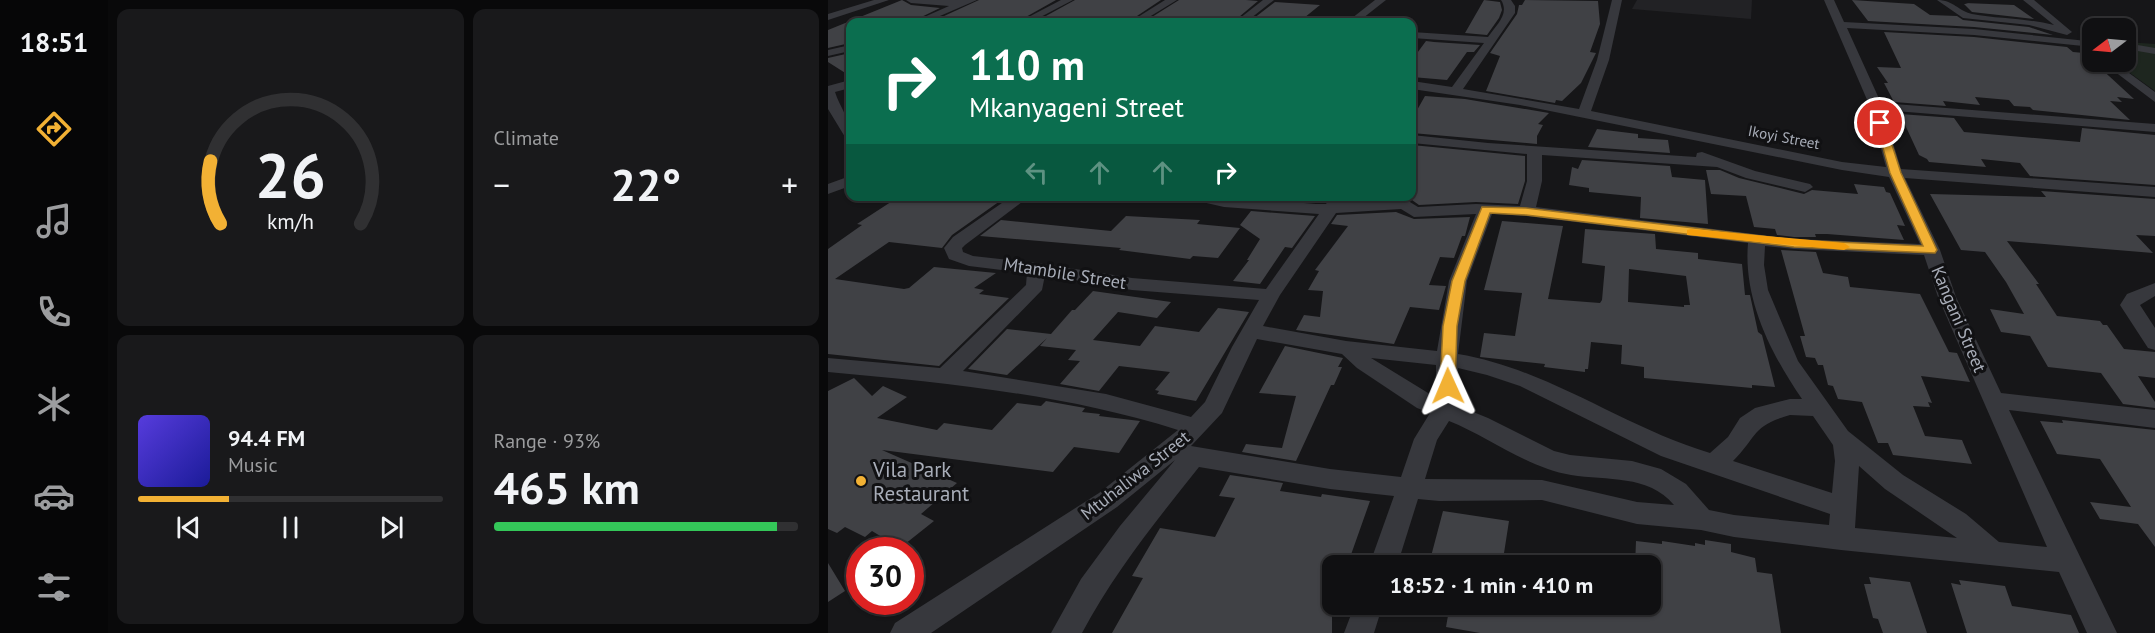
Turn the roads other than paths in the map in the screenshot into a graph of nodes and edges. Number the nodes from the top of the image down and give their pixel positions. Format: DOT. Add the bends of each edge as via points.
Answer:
graph roads {
  1 [pos="884,0"];
  2 [pos="911,0"];
  3 [pos="972,0"];
  4 [pos="1068,0"];
  5 [pos="1172,0"];
  6 [pos="1269,0"];
  7 [pos="1382,0"];
  8 [pos="1506,0"];
  9 [pos="1617,0"];
  10 [pos="1829,0"];
  11 [pos="1942,0"];
  12 [pos="2028,0"];
  13 [pos="960,5"];
  14 [pos="828,17"];
  15 [pos="928,18"];
  16 [pos="1031,18"];
  17 [pos="1142,18"];
  18 [pos="1245,18"];
  19 [pos="1356,18"];
  20 [pos="1841,25"];
  21 [pos="1416,35"];
  22 [pos="2079,38"];
  23 [pos="1491,40"];
  24 [pos="2136,48"];
  25 [pos="846,49"];
  26 [pos="2155,51"];
  27 [pos="828,53"];
  28 [pos="2120,72"];
  29 [pos="846,85"];
  30 [pos="1416,87"];
  31 [pos="828,90"];
  32 [pos="1455,91"];
  33 [pos="2155,98"];
  34 [pos="1875,106"];
  35 [pos="1584,113"];
  36 [pos="846,128"];
  37 [pos="2155,128"];
  38 [pos="1667,131"];
  39 [pos="1416,139"];
  40 [pos="1534,150"];
  41 [pos="1714,163"];
  42 [pos="1896,173"];
  43 [pos="846,183"];
  44 [pos="1805,187"];
  45 [pos="828,189"];
  46 [pos="2155,192"];
  47 [pos="1017,201"];
  48 [pos="1219,201"];
  49 [pos="1336,202"];
  50 [pos="1486,209"];
  51 [pos="1526,212"];
  52 [pos="1757,240"];
  53 [pos="1931,250"];
  54 [pos="1037,268"];
  55 [pos="2155,289"];
  56 [pos="1271,295"];
  57 [pos="1252,332"];
  58 [pos="2155,343"];
  59 [pos="1348,348"];
  60 [pos="1447,358"];
  61 [pos="828,365"];
  62 [pos="944,378"];
  63 [pos="1995,400"];
  64 [pos="1819,408"];
  65 [pos="1444,410"];
  66 [pos="2155,419"];
  67 [pos="1196,426"];
  68 [pos="1840,437"];
  69 [pos="1183,453"];
  70 [pos="1714,464"];
  71 [pos="1410,488"];
  72 [pos="1843,507"];
  73 [pos="1701,519"];
  74 [pos="1841,538"];
  75 [pos="1992,553"];
  76 [pos="1387,555"];
  77 [pos="2067,561"];
  78 [pos="1365,615"];
  79 [pos="905,633"];
  80 [pos="1066,633"];
  81 [pos="1359,633"];
  82 [pos="2102,633"];
  1 -- 14 [label="street"];
  2 -- 13 [label="street"];
  3 -- 13 [label="street"];
  4 -- 16 [label="street"];
  5 -- 17 [label="street"];
  6 -- 18 [label="street"];
  7 -- 19 [label="street"];
  8 -- 23 [label="street" via="1510,13"];
  9 -- 35 [label="street" via="1603,60"];
  10 -- 20 [label="street, Kangani Street"];
  11 -- 22 [label="street" via="1967,16 2037,24"];
  12 -- 22 [label="street"];
  13 -- 15 [label="street"];
  20 -- 22 [label="street"];
  20 -- 34 [label="street, Kangani Street"];
  21 -- 23 [label="street"];
  23 -- 32 [label="street"];
  24 -- 26 [label="street"];
  25 -- 27 [label="street"];
  28 -- 33 [label="street"];
  29 -- 31 [label="street"];
  30 -- 32 [label="street, Ikoyi Street"];
  31 -- 36 [label="street"];
  32 -- 35 [label="street, Ikoyi Street"];
  34 -- 37 [label="street"];
  34 -- 42 [label="street, Kangani Street"];
  35 -- 38 [label="street, Ikoyi Street"];
  38 -- 41 [label="street"];
  38 -- 42 [label="street, Ikoyi Street"];
  39 -- 40 [label="street"];
  40 -- 41 [label="street"];
  40 -- 51 [label="street" via="1537,167 1533,196"];
  41 -- 44 [label="street"];
  42 -- 46 [label="street, Ikoyi Street"];
  42 -- 53 [label="street, Kangani Street"];
  43 -- 45 [label="street"];
  47 -- 54 [label="street, Mtambile Street" via="956,244 953,251 957,258 969,261"];
  48 -- 49 [label="street" via="1316,209"];
  49 -- 50 [label="street" via="1405,204 1414,212"];
  49 -- 56 [label="street, Mtuhaliwa Street"];
  50 -- 51 [label="street"];
  50 -- 60 [label="street" via="1458,281"];
  51 -- 52 [label="street"];
  52 -- 53 [label="street"];
  52 -- 64 [label="street" via="1755,266 1759,290 1788,363"];
  53 -- 63 [label="street, Kangani Street" via="1947,297"];
  54 -- 56 [label="street, Mtambile Street" via="1132,284"];
  54 -- 62 [label="street" via="1035,286"];
  55 -- 58 [label="street" via="2134,298 2130,305"];
  56 -- 57 [label="street, Mtuhaliwa Street"];
  57 -- 59 [label="street"];
  57 -- 67 [label="street, Mtuhaliwa Street" via="1214,407"];
  59 -- 60 [label="street"];
  59 -- 65 [label="street" via="1410,394"];
  60 -- 65 [label="street"];
  60 -- 70 [label="street" via="1537,384 1663,448"];
  61 -- 62 [label="street"];
  62 -- 67 [label="street" via="1092,399"];
  63 -- 66 [label="street"];
  63 -- 77 [label="street, Kangani Street"];
  64 -- 68 [label="street"];
  64 -- 70 [label="street" via="1790,407 1763,414 1748,424 1736,443"];
  65 -- 71 [label="street" via="1426,439"];
  65 -- 73 [label="street" via="1560,463 1652,476 1677,491"];
  67 -- 69 [label="street, Mtuhaliwa Street"];
  68 -- 72 [label="street" via="1847,461"];
  68 -- 75 [label="street" via="1894,482 1957,522"];
  69 -- 71 [label="street" via="1330,479"];
  69 -- 79 [label="street, Mtuhaliwa Street"];
  69 -- 80 [label="street" via="1091,588"];
  70 -- 72 [label="street"];
  71 -- 73 [label="street" via="1542,490 1637,513"];
  71 -- 76 [label="street"];
  72 -- 74 [label="street"];
  73 -- 74 [label="street"];
  74 -- 75 [label="street"];
  75 -- 77 [label="street"];
  77 -- 82 [label="street, Kangani Street"];
  78 -- 81 [label="street"];
}
